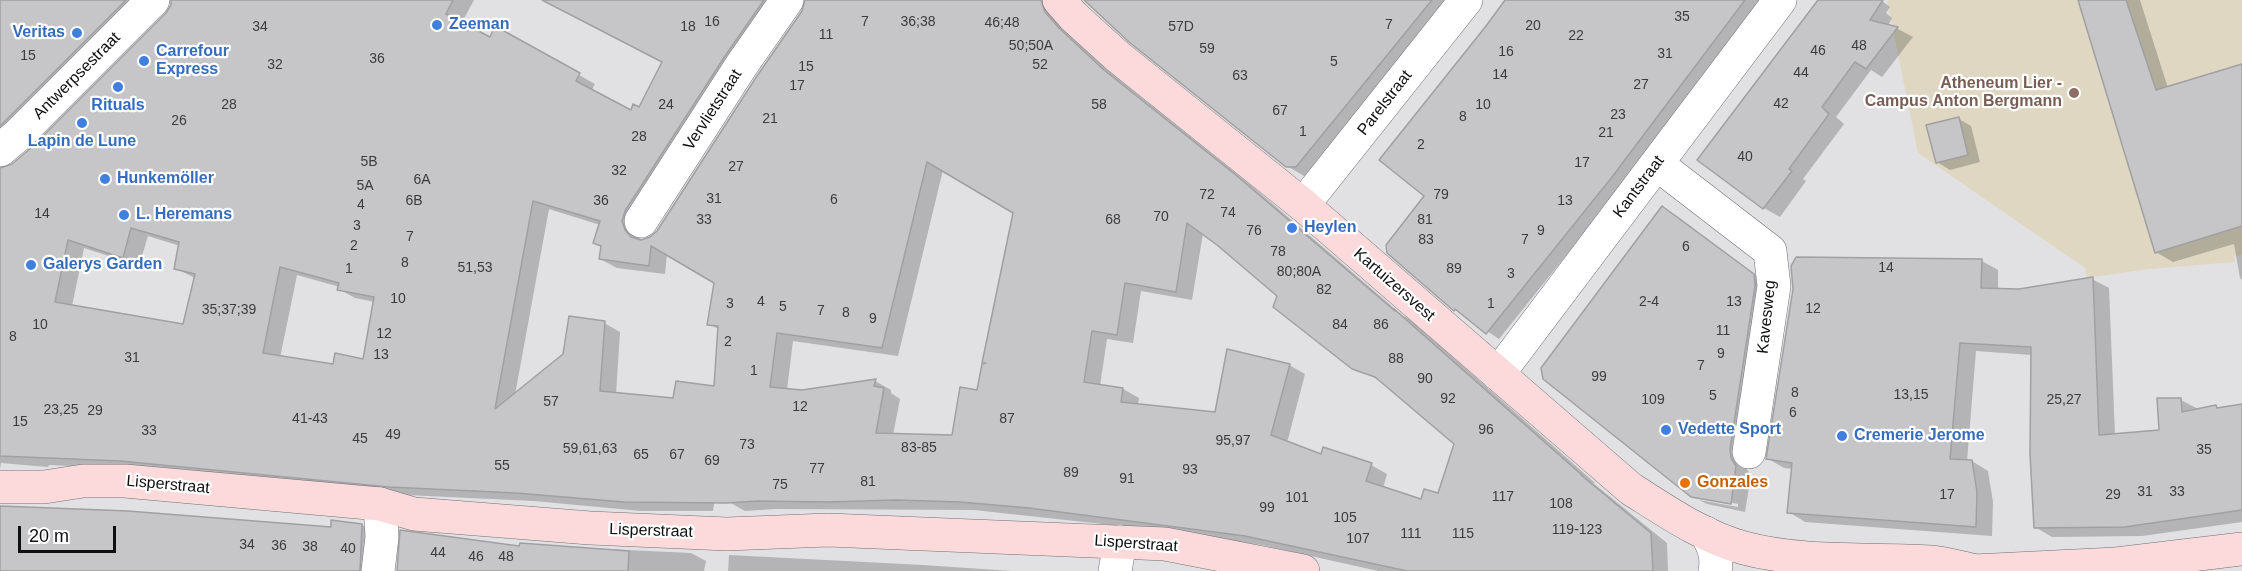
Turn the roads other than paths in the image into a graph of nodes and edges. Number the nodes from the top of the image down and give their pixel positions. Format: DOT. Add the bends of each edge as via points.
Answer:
graph roads {
  1 [pos="153,0"];
  2 [pos="787,0"];
  3 [pos="1059,0"];
  4 [pos="1466,0"];
  5 [pos="1780,0"];
  6 [pos="0,150"];
  7 [pos="1657,164"];
  8 [pos="1303,206"];
  9 [pos="640,221"];
  10 [pos="1498,374"];
  11 [pos="1749,452"];
  12 [pos="0,487"];
  13 [pos="380,504"];
  14 [pos="1706,533"];
  15 [pos="2242,549"];
  16 [pos="1118,557"];
  17 [pos="1801,564"];
  18 [pos="378,571"];
  19 [pos="1303,571"];
  20 [pos="1715,571"];
  21 [pos="1975,571"];
  1 -- 6 [label="street, Antwerpsestraat"];
  2 -- 9 [label="street, Vervlietstraat"];
  3 -- 8 [label="street, Kartuizersvest" via="1117,56"];
  4 -- 8 [label="street, Parelstraat"];
  5 -- 7 [label="street, Kantstraat"];
  7 -- 10 [label="street, Kantstraat"];
  7 -- 11 [label="street, Kavesweg" via="1770,250 1774,286"];
  8 -- 10 [label="street, Kartuizersvest"];
  10 -- 14 [label="street, Kartuizersvest" via="1631,489"];
  12 -- 13 [label="street, Lisperstraat" via="125,481"];
  13 -- 16 [label="street, Lisperstraat" via="414,514 590,528 727,534 828,530"];
  13 -- 18 [label="street"];
  14 -- 17 [label="street, Kartuizersvest"];
  14 -- 20 [label="street" via="1714,548"];
  15 -- 21 [label="street, Kartuizersvest" via="2116,564"];
  16 -- 19 [label="street, Lisperstraat" via="1165,544"];
  17 -- 21 [label="street, Kartuizersvest" via="1934,562"];
}
